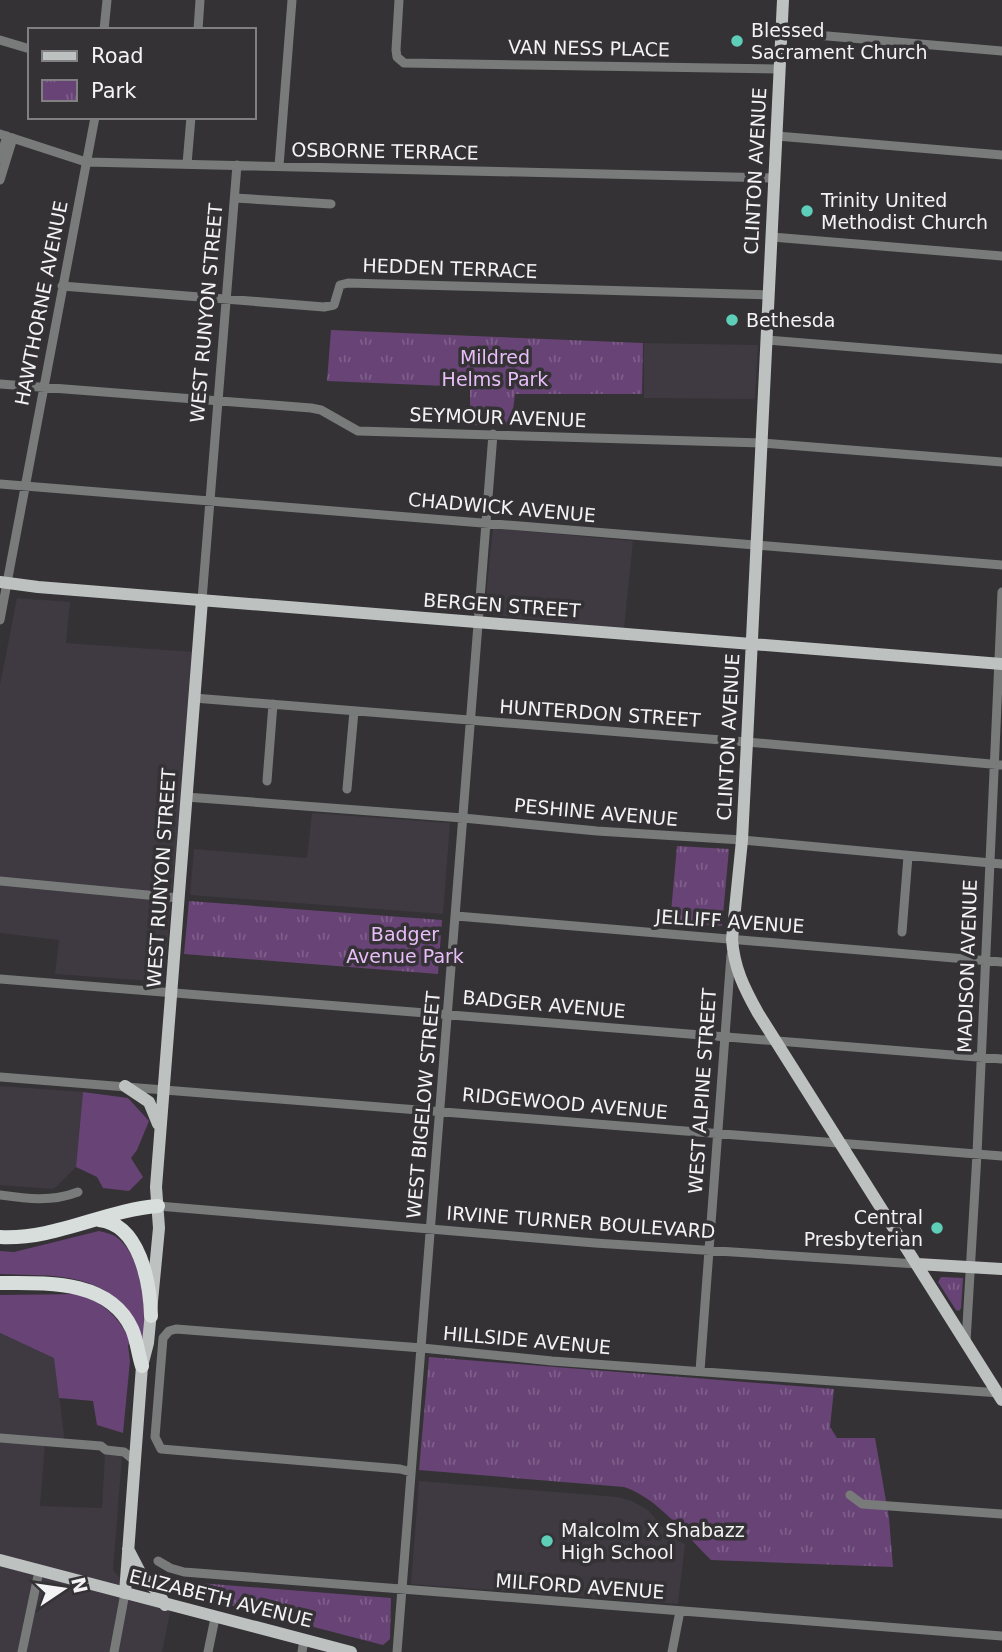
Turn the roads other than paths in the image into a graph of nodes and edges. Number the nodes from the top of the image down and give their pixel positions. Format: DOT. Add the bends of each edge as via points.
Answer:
graph roads {
  1 [pos="107,0"];
  2 [pos="200,0"];
  3 [pos="292,0"];
  4 [pos="399,0"];
  5 [pos="783,0"];
  6 [pos="104,28"];
  7 [pos="198,28"];
  8 [pos="781,32"];
  9 [pos="0,40"];
  10 [pos="28,48"];
  11 [pos="1002,51"];
  12 [pos="779,69"];
  13 [pos="95,119"];
  14 [pos="191,119"];
  15 [pos="7,136"];
  16 [pos="777,136"];
  17 [pos="1002,155"];
  18 [pos="0,159"];
  19 [pos="86,162"];
  20 [pos="187,164"];
  21 [pos="237,166"];
  22 [pos="279,166"];
  23 [pos="774,178"];
  24 [pos="0,180"];
  25 [pos="235,198"];
  26 [pos="331,204"];
  27 [pos="772,237"];
  28 [pos="1002,256"];
  29 [pos="62,286"];
  30 [pos="769,295"];
  31 [pos="227,299"];
  32 [pos="767,340"];
  33 [pos="1002,359"];
  34 [pos="0,384"];
  35 [pos="43,388"];
  36 [pos="219,400"];
  37 [pos="493,434"];
  38 [pos="762,443"];
  39 [pos="1002,462"];
  40 [pos="0,484"];
  41 [pos="24,487"];
  42 [pos="209,502"];
  43 [pos="485,523"];
  44 [pos="757,546"];
  45 [pos="1002,565"];
  46 [pos="4,583"];
  47 [pos="1002,592"];
  48 [pos="202,600"];
  49 [pos="0,620"];
  50 [pos="478,622"];
  51 [pos="752,643"];
  52 [pos="1001,664"];
  53 [pos="194,698"];
  54 [pos="273,704"];
  55 [pos="354,710"];
  56 [pos="471,720"];
  57 [pos="747,742"];
  58 [pos="998,765"];
  59 [pos="267,780"];
  60 [pos="348,789"];
  61 [pos="186,797"];
  62 [pos="463,818"];
  63 [pos="742,840"];
  64 [pos="908,856"];
  65 [pos="989,863"];
  66 [pos="1002,864"];
  67 [pos="0,881"];
  68 [pos="179,898"];
  69 [pos="456,916"];
  70 [pos="902,932"];
  71 [pos="732,939"];
  72 [pos="984,960"];
  73 [pos="1002,961"];
  74 [pos="0,979"];
  75 [pos="171,993"];
  76 [pos="449,1014"];
  77 [pos="724,1036"];
  78 [pos="775,1040"];
  79 [pos="981,1057"];
  80 [pos="1002,1059"];
  81 [pos="0,1077"];
  82 [pos="125,1086"];
  83 [pos="164,1089"];
  84 [pos="440,1110"];
  85 [pos="160,1131"];
  86 [pos="717,1132"];
  87 [pos="840,1142"];
  88 [pos="977,1154"];
  89 [pos="1002,1156"];
  90 [pos="78,1192"];
  91 [pos="0,1195"];
  92 [pos="158,1206"];
  93 [pos="97,1220"];
  94 [pos="430,1230"];
  95 [pos="0,1237"];
  96 [pos="707,1251"];
  97 [pos="917,1264"];
  98 [pos="971,1267"];
  99 [pos="1002,1269"];
  100 [pos="0,1283"];
  101 [pos="62,1286"];
  102 [pos="0,1290"];
  103 [pos="150,1315"];
  104 [pos="966,1342"];
  105 [pos="422,1348"];
  106 [pos="142,1366"];
  107 [pos="700,1371"];
  108 [pos="1001,1396"];
  109 [pos="0,1438"];
  110 [pos="135,1461"];
  111 [pos="411,1472"];
  112 [pos="850,1495"];
  113 [pos="1002,1514"];
  114 [pos="127,1549"];
  115 [pos="0,1560"];
  116 [pos="158,1561"];
  117 [pos="39,1571"];
  118 [pos="403,1589"];
  119 [pos="125,1593"];
  120 [pos="165,1605"];
  121 [pos="680,1611"];
  122 [pos="215,1618"];
  123 [pos="1002,1636"];
  124 [pos="303,1646"];
  125 [pos="22,1652"];
  126 [pos="114,1652"];
  127 [pos="208,1652"];
  128 [pos="351,1652"];
  129 [pos="397,1652"];
  130 [pos="672,1652"];
  1 -- 6 [label="street"];
  2 -- 7 [label="street"];
  3 -- 22 [label="street"];
  4 -- 12 [label="street, VAN NESS PLACE" via="396,50 404,63"];
  5 -- 8 [label="main road, CLINTON AVENUE"];
  8 -- 11 [label="street"];
  8 -- 12 [label="main road, CLINTON AVENUE"];
  9 -- 10 [label="street"];
  12 -- 16 [label="main road, CLINTON AVENUE"];
  13 -- 19 [label="street, HAWTHORNE AVENUE"];
  14 -- 20 [label="street"];
  15 -- 18 [label="street"];
  15 -- 19 [label="street, OSBORNE TERRACE"];
  15 -- 24 [label="street"];
  16 -- 17 [label="street"];
  16 -- 23 [label="main road, CLINTON AVENUE"];
  19 -- 20 [label="street, OSBORNE TERRACE"];
  19 -- 29 [label="street, HAWTHORNE AVENUE"];
  20 -- 21 [label="street, OSBORNE TERRACE"];
  21 -- 22 [label="street, OSBORNE TERRACE"];
  21 -- 25 [label="street, WEST RUNYON STREET"];
  22 -- 23 [label="street, OSBORNE TERRACE"];
  23 -- 27 [label="main road, CLINTON AVENUE"];
  25 -- 26 [label="street"];
  25 -- 31 [label="street, WEST RUNYON STREET"];
  27 -- 28 [label="street"];
  27 -- 30 [label="main road, CLINTON AVENUE"];
  29 -- 31 [label="street, HEDDEN TERRACE"];
  29 -- 35 [label="street, HAWTHORNE AVENUE"];
  30 -- 31 [label="street, HEDDEN TERRACE" via="348,283 340,285 336,302 329,307"];
  30 -- 32 [label="main road, CLINTON AVENUE"];
  31 -- 36 [label="street, WEST RUNYON STREET"];
  32 -- 33 [label="street"];
  32 -- 38 [label="main road, CLINTON AVENUE"];
  34 -- 35 [label="street, SEYMOUR AVENUE"];
  35 -- 36 [label="street, SEYMOUR AVENUE"];
  35 -- 41 [label="street, HAWTHORNE AVENUE"];
  36 -- 37 [label="street, SEYMOUR AVENUE" via="321,410 358,431"];
  36 -- 42 [label="street, WEST RUNYON STREET"];
  37 -- 38 [label="street, SEYMOUR AVENUE"];
  37 -- 43 [label="street, WEST BIGELOW STREET"];
  38 -- 39 [label="street, SEYMOUR AVENUE"];
  38 -- 44 [label="main road, CLINTON AVENUE"];
  40 -- 41 [label="street, CHADWICK AVENUE"];
  41 -- 42 [label="street, CHADWICK AVENUE"];
  41 -- 46 [label="street, HAWTHORNE AVENUE"];
  42 -- 43 [label="street, CHADWICK AVENUE"];
  42 -- 48 [label="street, WEST RUNYON STREET"];
  43 -- 44 [label="street, CHADWICK AVENUE"];
  43 -- 50 [label="street, WEST BIGELOW STREET"];
  44 -- 45 [label="street, CHADWICK AVENUE"];
  44 -- 51 [label="main road, CLINTON AVENUE"];
  46 -- 48 [label="main road, BERGEN STREET"];
  46 -- 49 [label="street, HAWTHORNE AVENUE"];
  47 -- 52 [label="street, MADISON AVENUE"];
  48 -- 50 [label="main road, BERGEN STREET"];
  48 -- 53 [label="main road, WEST RUNYON STREET"];
  50 -- 51 [label="main road, BERGEN STREET"];
  50 -- 56 [label="street, WEST BIGELOW STREET"];
  51 -- 52 [label="main road, BERGEN STREET"];
  51 -- 57 [label="main road, CLINTON AVENUE"];
  52 -- 58 [label="street, MADISON AVENUE"];
  53 -- 54 [label="street, HUNTERDON STREET"];
  53 -- 61 [label="main road, WEST RUNYON STREET"];
  54 -- 55 [label="street, HUNTERDON STREET"];
  54 -- 59 [label="street"];
  55 -- 56 [label="street, HUNTERDON STREET"];
  55 -- 60 [label="street"];
  56 -- 57 [label="street, HUNTERDON STREET"];
  56 -- 62 [label="street, WEST BIGELOW STREET"];
  57 -- 58 [label="street, HUNTERDON STREET"];
  57 -- 63 [label="main road, CLINTON AVENUE"];
  58 -- 65 [label="street, MADISON AVENUE"];
  61 -- 62 [label="street, PESHINE AVENUE"];
  61 -- 68 [label="main road, WEST RUNYON STREET"];
  62 -- 63 [label="street, PESHINE AVENUE"];
  62 -- 69 [label="street, WEST BIGELOW STREET"];
  63 -- 64 [label="street, PESHINE AVENUE"];
  63 -- 71 [label="main road, CLINTON AVENUE"];
  64 -- 65 [label="street, PESHINE AVENUE"];
  64 -- 70 [label="street"];
  65 -- 66 [label="street, PESHINE AVENUE"];
  65 -- 72 [label="street, MADISON AVENUE"];
  67 -- 68 [label="street"];
  68 -- 75 [label="main road, WEST RUNYON STREET"];
  69 -- 71 [label="street, JELLIFF AVENUE"];
  69 -- 76 [label="street, WEST BIGELOW STREET"];
  71 -- 72 [label="street, JELLIFF AVENUE"];
  71 -- 77 [label="street, WEST ALPINE STREET"];
  71 -- 78 [label="main road, CLINTON AVENUE" via="739,977"];
  72 -- 73 [label="street, JELLIFF AVENUE"];
  72 -- 79 [label="street, MADISON AVENUE"];
  74 -- 75 [label="street, BADGER AVENUE"];
  75 -- 76 [label="street, BADGER AVENUE"];
  75 -- 83 [label="main road, WEST RUNYON STREET"];
  76 -- 77 [label="street, BADGER AVENUE"];
  76 -- 84 [label="street, WEST BIGELOW STREET"];
  77 -- 78 [label="street, BADGER AVENUE"];
  77 -- 86 [label="street, WEST ALPINE STREET"];
  78 -- 79 [label="street, BADGER AVENUE"];
  78 -- 87 [label="main road, CLINTON AVENUE"];
  79 -- 80 [label="street, BADGER AVENUE"];
  79 -- 88 [label="street, MADISON AVENUE"];
  81 -- 82 [label="street, RIDGEWOOD AVENUE"];
  82 -- 83 [label="street, RIDGEWOOD AVENUE"];
  82 -- 85 [label="main road" via="149,1102"];
  83 -- 84 [label="street, RIDGEWOOD AVENUE"];
  83 -- 85 [label="main road, WEST RUNYON STREET"];
  84 -- 86 [label="street, RIDGEWOOD AVENUE"];
  84 -- 94 [label="street, WEST BIGELOW STREET"];
  85 -- 92 [label="main road, WEST RUNYON STREET"];
  86 -- 87 [label="street, RIDGEWOOD AVENUE"];
  86 -- 96 [label="street, WEST ALPINE STREET"];
  87 -- 88 [label="street, RIDGEWOOD AVENUE"];
  87 -- 97 [label="main road, CLINTON AVENUE"];
  88 -- 89 [label="street, RIDGEWOOD AVENUE"];
  88 -- 98 [label="street, MADISON AVENUE"];
  90 -- 91 [label="street" via="47,1199"];
  92 -- 93 [label="highway"];
  92 -- 94 [label="street, IRVINE TURNER BOULEVARD"];
  92 -- 103 [label="main road, WEST RUNYON STREET"];
  93 -- 95 [label="highway" via="41,1234"];
  93 -- 103 [label="highway" via="116,1225 135,1248 147,1281"];
  94 -- 96 [label="street, IRVINE TURNER BOULEVARD"];
  94 -- 105 [label="street, WEST BIGELOW STREET"];
  96 -- 97 [label="street, IRVINE TURNER BOULEVARD"];
  96 -- 107 [label="street, WEST ALPINE STREET"];
  97 -- 98 [label="main road, IRVINE TURNER BOULEVARD"];
  97 -- 104 [label="main road, CLINTON AVENUE"];
  98 -- 99 [label="main road, IRVINE TURNER BOULEVARD"];
  98 -- 104 [label="street, MADISON AVENUE"];
  100 -- 101 [label="highway"];
  101 -- 102 [label="highway"];
  101 -- 106 [label="highway" via="90,1291 114,1306 132,1329"];
  103 -- 106 [label="main road, WEST RUNYON STREET"];
  104 -- 108 [label="main road, CLINTON AVENUE"];
  105 -- 107 [label="street, HILLSIDE AVENUE"];
  105 -- 111 [label="street, WEST BIGELOW STREET"];
  105 -- 111 [label="street, HILLSIDE AVENUE" via="169,1331 162,1341 155,1437 166,1451"];
  106 -- 110 [label="main road, WEST RUNYON STREET"];
  107 -- 108 [label="street, HILLSIDE AVENUE"];
  109 -- 110 [label="street" via="101,1446 124,1452"];
  110 -- 114 [label="main road, WEST RUNYON STREET"];
  111 -- 118 [label="street, WEST BIGELOW STREET"];
  112 -- 113 [label="street" via="862,1504"];
  114 -- 119 [label="main road, WEST RUNYON STREET"];
  114 -- 120 [label="main road"];
  115 -- 117 [label="main road, ELIZABETH AVENUE"];
  116 -- 118 [label="street, MILFORD AVENUE" via="184,1572"];
  117 -- 119 [label="main road, ELIZABETH AVENUE"];
  117 -- 125 [label="street"];
  118 -- 121 [label="street, MILFORD AVENUE"];
  118 -- 129 [label="street, WEST BIGELOW STREET"];
  119 -- 120 [label="main road, ELIZABETH AVENUE"];
  119 -- 126 [label="street"];
  120 -- 122 [label="main road, ELIZABETH AVENUE"];
  121 -- 123 [label="street, MILFORD AVENUE"];
  121 -- 130 [label="street"];
  122 -- 124 [label="main road, ELIZABETH AVENUE"];
  122 -- 127 [label="street"];
  124 -- 128 [label="main road, ELIZABETH AVENUE"];
}
